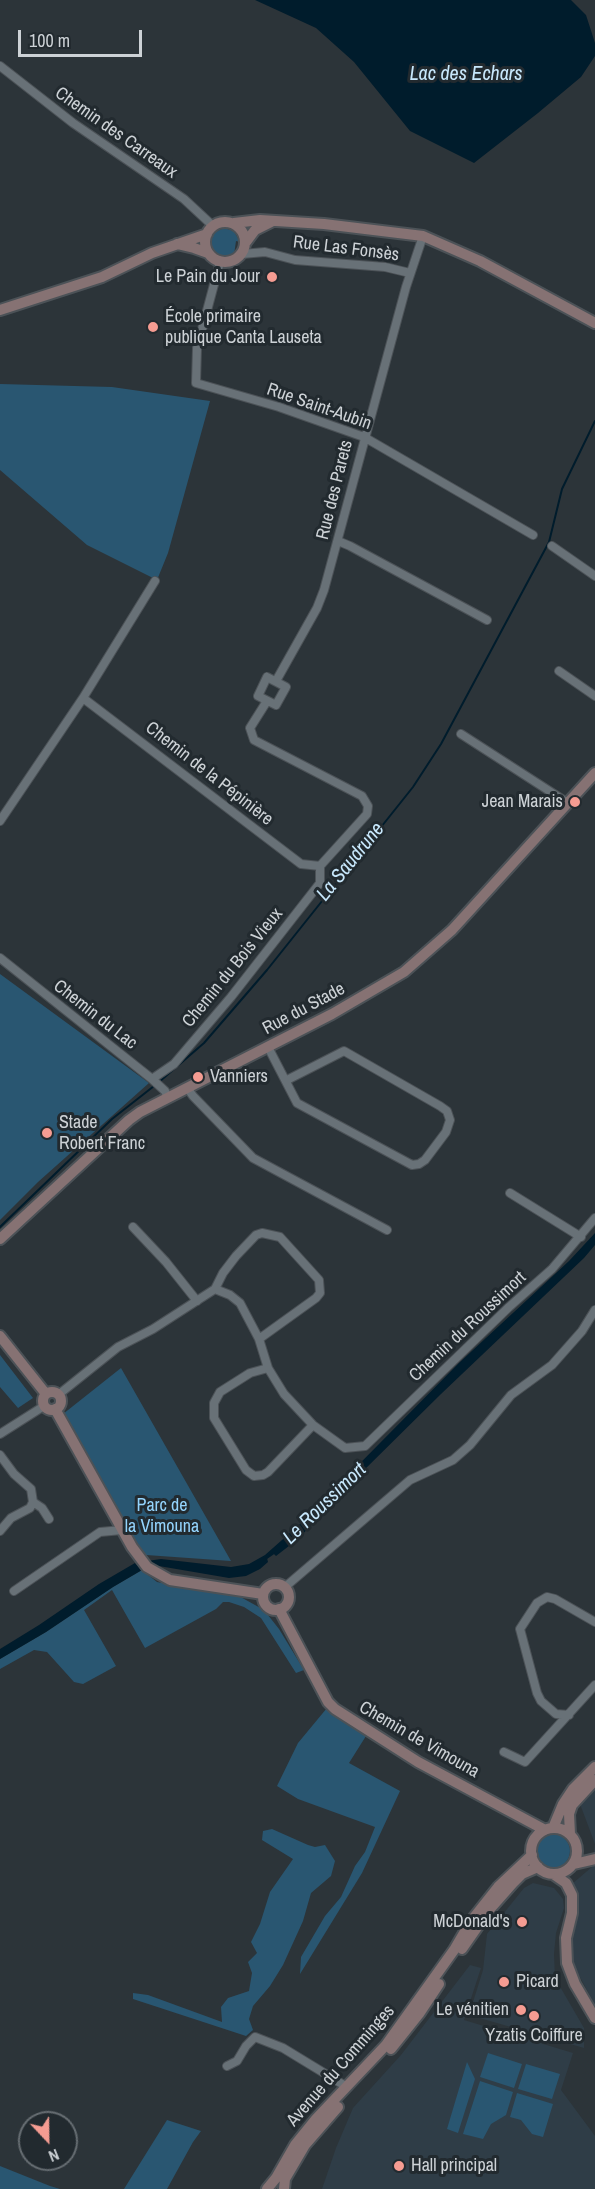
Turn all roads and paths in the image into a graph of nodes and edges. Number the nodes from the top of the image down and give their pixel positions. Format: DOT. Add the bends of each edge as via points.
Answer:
graph roads {
  1 [pos="0,66"];
  2 [pos="274,221"];
  3 [pos="234,224"];
  4 [pos="210,230"];
  5 [pos="423,236"];
  6 [pos="246,242"];
  7 [pos="177,244"];
  8 [pos="208,253"];
  9 [pos="242,254"];
  10 [pos="220,262"];
  11 [pos="410,273"];
  12 [pos="0,310"];
  13 [pos="595,323"];
  14 [pos="364,437"];
  15 [pos="533,535"];
  16 [pos="338,541"];
  17 [pos="552,546"];
  18 [pos="595,576"];
  19 [pos="155,581"];
  20 [pos="487,620"];
  21 [pos="559,671"];
  22 [pos="277,678"];
  23 [pos="595,696"];
  24 [pos="83,698"];
  25 [pos="267,701"];
  26 [pos="461,734"];
  27 [pos="595,773"];
  28 [pos="568,803"];
  29 [pos="0,821"];
  30 [pos="320,867"];
  31 [pos="0,958"];
  32 [pos="268,1047"];
  33 [pos="154,1080"];
  34 [pos="287,1080"];
  35 [pos="188,1089"];
  36 [pos="167,1095"];
  37 [pos="510,1193"];
  38 [pos="595,1218"];
  39 [pos="133,1227"];
  40 [pos="387,1230"];
  41 [pos="581,1237"];
  42 [pos="0,1239"];
  43 [pos="215,1288"];
  44 [pos="197,1302"];
  45 [pos="595,1310"];
  46 [pos="0,1336"];
  47 [pos="259,1339"];
  48 [pos="268,1368"];
  49 [pos="58,1395"];
  50 [pos="48,1403"];
  51 [pos="313,1425"];
  52 [pos="0,1434"];
  53 [pos="0,1455"];
  54 [pos="33,1502"];
  55 [pos="49,1519"];
  56 [pos="122,1530"];
  57 [pos="0,1531"];
  58 [pos="285,1587"];
  59 [pos="14,1590"];
  60 [pos="263,1593"];
  61 [pos="279,1610"];
  62 [pos="595,1622"];
  63 [pos="595,1685"];
  64 [pos="568,1715"];
  65 [pos="504,1752"];
  66 [pos="595,1767"];
  67 [pos="595,1780"];
  68 [pos="524,1819"];
  69 [pos="549,1829"];
  70 [pos="570,1834"];
  71 [pos="535,1840"];
  72 [pos="577,1846"];
  73 [pos="595,1854"];
  74 [pos="532,1855"];
  75 [pos="595,1859"];
  76 [pos="538,1867"];
  77 [pos="570,1867"];
  78 [pos="553,1874"];
  79 [pos="566,1883"];
  80 [pos="595,2018"];
  81 [pos="227,2066"];
  82 [pos="347,2087"];
  83 [pos="267,2189"];
  84 [pos="284,2189"];
  1 -- 4 [label="street, Chemin des Carreaux" via="73,123 184,199"];
  2 -- 3 [label="street"];
  2 -- 5 [label="street"];
  2 -- 6 [label="street" via="255,230"];
  3 -- 4 [label="street" via="224,222"];
  3 -- 6 [label="street" via="242,229"];
  4 -- 7 [label="street"];
  4 -- 8 [label="street" via="205,244"];
  5 -- 11 [label="street, Rue des Parets"];
  5 -- 13 [label="street" via="480,261"];
  6 -- 9 [label="street"];
  7 -- 8 [label="street"];
  7 -- 12 [label="street" via="102,277"];
  8 -- 10 [label="street"];
  9 -- 10 [label="street" via="235,260"];
  9 -- 11 [label="street, Rue Las Fonsès" via="265,252 295,260 385,267"];
  10 -- 14 [label="street, Rue Saint-Aubin" via="197,348 196,383"];
  11 -- 14 [label="street, Rue des Parets"];
  14 -- 15 [label="street, Rue Saint-Aubin"];
  14 -- 16 [label="street, Rue des Parets"];
  16 -- 20 [label="street"];
  16 -- 22 [label="street, Rue des Parets" via="317,608"];
  17 -- 18 [label="street"];
  19 -- 24 [label="street"];
  21 -- 23 [label="street"];
  22 -- 25 [label="street" via="267,677 258,696"];
  22 -- 25 [label="street" via="286,687 276,705"];
  24 -- 29 [label="street"];
  24 -- 30 [label="street, Chemin de la Pépinière" via="301,864"];
  25 -- 30 [label="street" via="250,728 254,740 362,796 368,806 367,814"];
  26 -- 28 [label="street"];
  27 -- 28 [label="street, Rue du Stade"];
  28 -- 32 [label="street, Rue du Stade" via="434,948 404,972"];
  30 -- 33 [label="street, Chemin du Bois Vieux" via="320,883 231,997 174,1064"];
  31 -- 33 [label="street, Chemin du Lac"];
  32 -- 34 [label="street"];
  32 -- 35 [label="street, Rue du Stade"];
  33 -- 36 [label="street, Chemin du Lac"];
  34 -- 34 [label="street" via="345,1051 440,1106 450,1120 430,1155 412,1165 297,1103"];
  35 -- 36 [label="street, Rue du Stade"];
  35 -- 40 [label="street" via="253,1158"];
  36 -- 42 [label="street, Rue du Stade" via="129,1120"];
  37 -- 41 [label="street"];
  38 -- 41 [label="street, Chemin du Roussimort"];
  39 -- 44 [label="street"];
  41 -- 51 [label="street, Chemin du Roussimort" via="369,1444 345,1448"];
  43 -- 44 [label="street"];
  43 -- 47 [label="street" via="240,1303"];
  43 -- 47 [label="street" via="236,1256 262,1233 280,1237 319,1280 316,1298"];
  44 -- 49 [label="street" via="118,1347"];
  45 -- 58 [label="street" via="552,1365 511,1395 470,1445 453,1460 410,1480"];
  46 -- 50 [label="street"];
  47 -- 48 [label="street"];
  48 -- 51 [label="street" via="284,1394"];
  48 -- 51 [label="street" via="250,1373 220,1392 214,1402 214,1418 246,1470 254,1476 263,1475"];
  49 -- 50 [label="street" via="54,1392"];
  50 -- 52 [label="street"];
  50 -- 56 [label="street"];
  53 -- 54 [label="street" via="31,1489"];
  54 -- 55 [label="street"];
  54 -- 57 [label="street"];
  56 -- 59 [label="street" via="100,1532"];
  56 -- 60 [label="street" via="144,1563 170,1581"];
  58 -- 60 [label="street" via="274,1584"];
  58 -- 61 [label="street" via="289,1600"];
  60 -- 61 [label="street" via="267,1606"];
  61 -- 68 [label="street, Chemin de Vimouna" via="328,1702 336,1709 418,1762"];
  62 -- 64 [label="street" via="547,1598 537,1603 520,1629 541,1701 556,1714"];
  63 -- 64 [label="street"];
  64 -- 65 [label="street" via="525,1762"];
  66 -- 69 [label="street" via="573,1789"];
  67 -- 70 [label="street" via="572,1805"];
  68 -- 69 [label="street, Chemin de Vimouna"];
  68 -- 71 [label="street"];
  69 -- 70 [label="street"];
  69 -- 71 [label="street"];
  70 -- 72 [label="street"];
  71 -- 74 [label="street"];
  72 -- 73 [label="street"];
  72 -- 77 [label="street"];
  74 -- 76 [label="street"];
  74 -- 82 [label="street, Avenue du Comminges" via="471,1921 386,2044"];
  75 -- 77 [label="street"];
  76 -- 78 [label="street"];
  76 -- 84 [label="street, Avenue du Comminges" via="522,1874 490,1909 393,2047 304,2145 285,2179"];
  77 -- 78 [label="street"];
  77 -- 79 [label="street"];
  78 -- 79 [label="street"];
  79 -- 80 [label="street" via="573,1904 566,1938 567,1963"];
  81 -- 82 [label="street" via="237,2061 255,2037 283,2048"];
  82 -- 83 [label="street, Avenue du Comminges" via="295,2145"];
}
